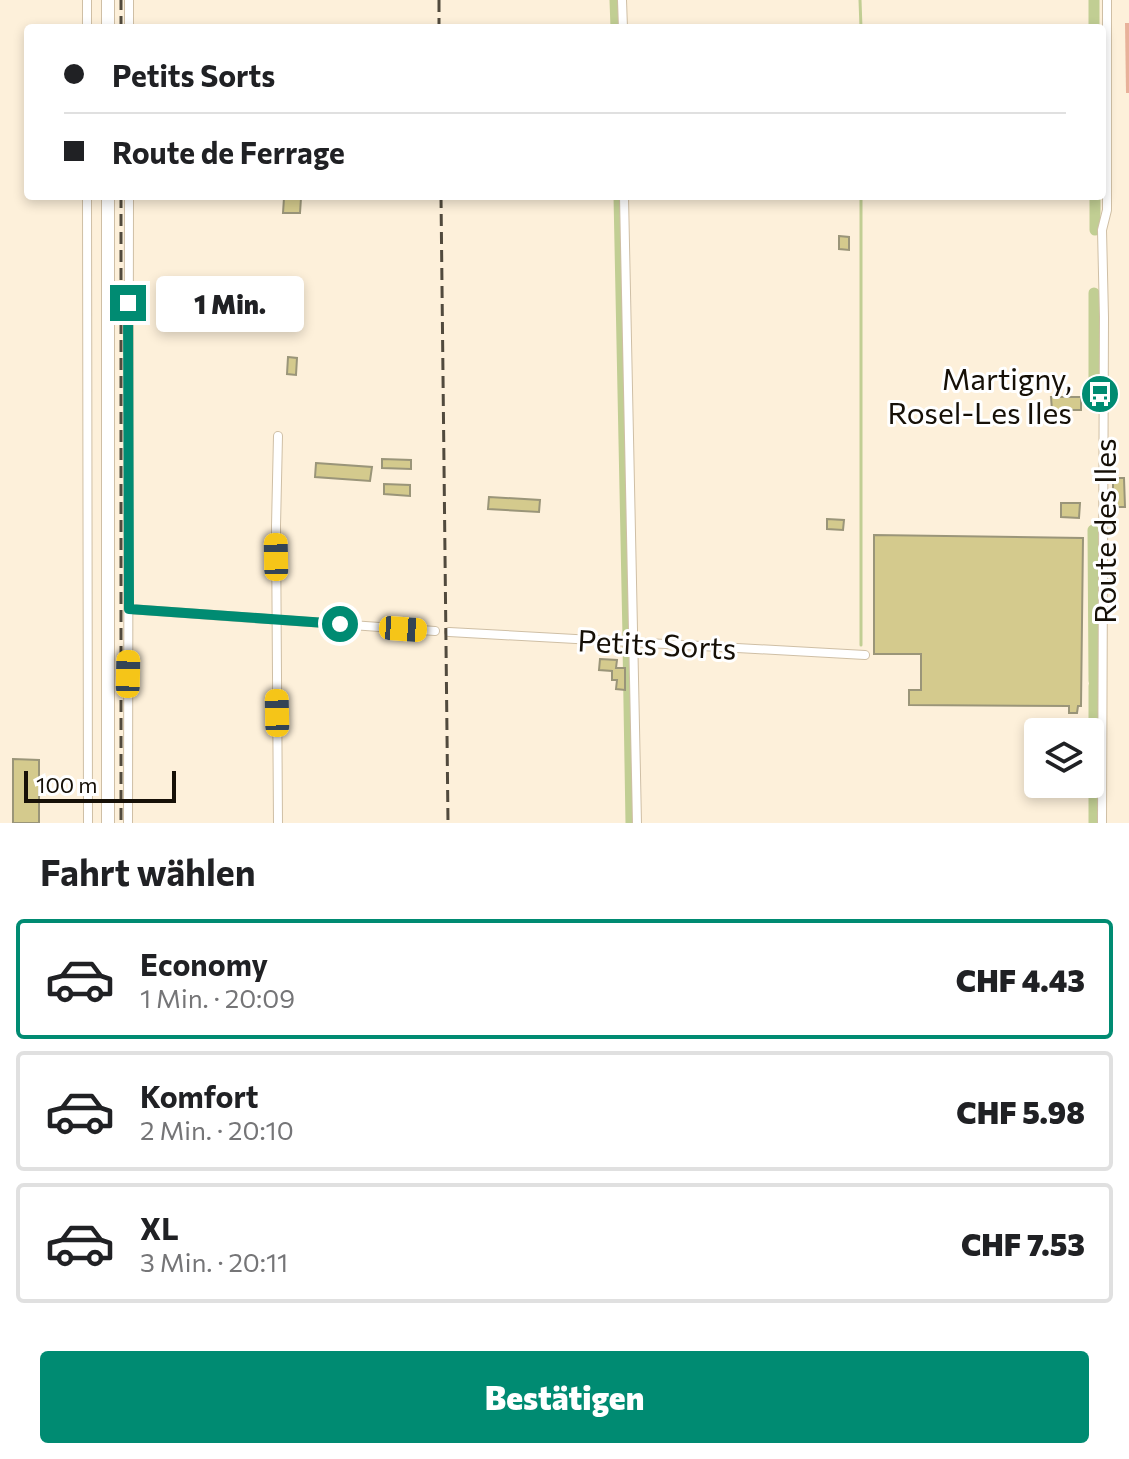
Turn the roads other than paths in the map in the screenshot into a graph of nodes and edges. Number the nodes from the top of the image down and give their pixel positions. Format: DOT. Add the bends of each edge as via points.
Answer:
graph roads {
  1 [pos="87,0"];
  2 [pos="108,0"];
  3 [pos="129,0"];
  4 [pos="622,0"];
  5 [pos="1107,0"];
  6 [pos="87,24"];
  7 [pos="108,24"];
  8 [pos="129,24"];
  9 [pos="623,24"];
  10 [pos="87,200"];
  11 [pos="108,200"];
  12 [pos="129,200"];
  13 [pos="624,200"];
  14 [pos="278,436"];
  15 [pos="129,609"];
  16 [pos="277,620"];
  17 [pos="435,631"];
  18 [pos="449,632"];
  19 [pos="634,641"];
  20 [pos="865,655"];
  21 [pos="88,823"];
  22 [pos="108,823"];
  23 [pos="128,823"];
  24 [pos="278,823"];
  25 [pos="637,823"];
  26 [pos="1102,823"];
  1 -- 6 [label="street"];
  2 -- 7 [label="main road"];
  3 -- 8 [label="street"];
  4 -- 9 [label="street"];
  5 -- 26 [label="street, Route des Iles"];
  10 -- 21 [label="street"];
  11 -- 22 [label="main road"];
  12 -- 15 [label="street"];
  13 -- 19 [label="street"];
  14 -- 16 [label="street"];
  15 -- 16 [label="street"];
  15 -- 23 [label="street"];
  16 -- 17 [label="street"];
  16 -- 24 [label="street"];
  18 -- 19 [label="street, Petits Sorts"];
  19 -- 20 [label="street, Petits Sorts"];
  19 -- 25 [label="street"];
}
